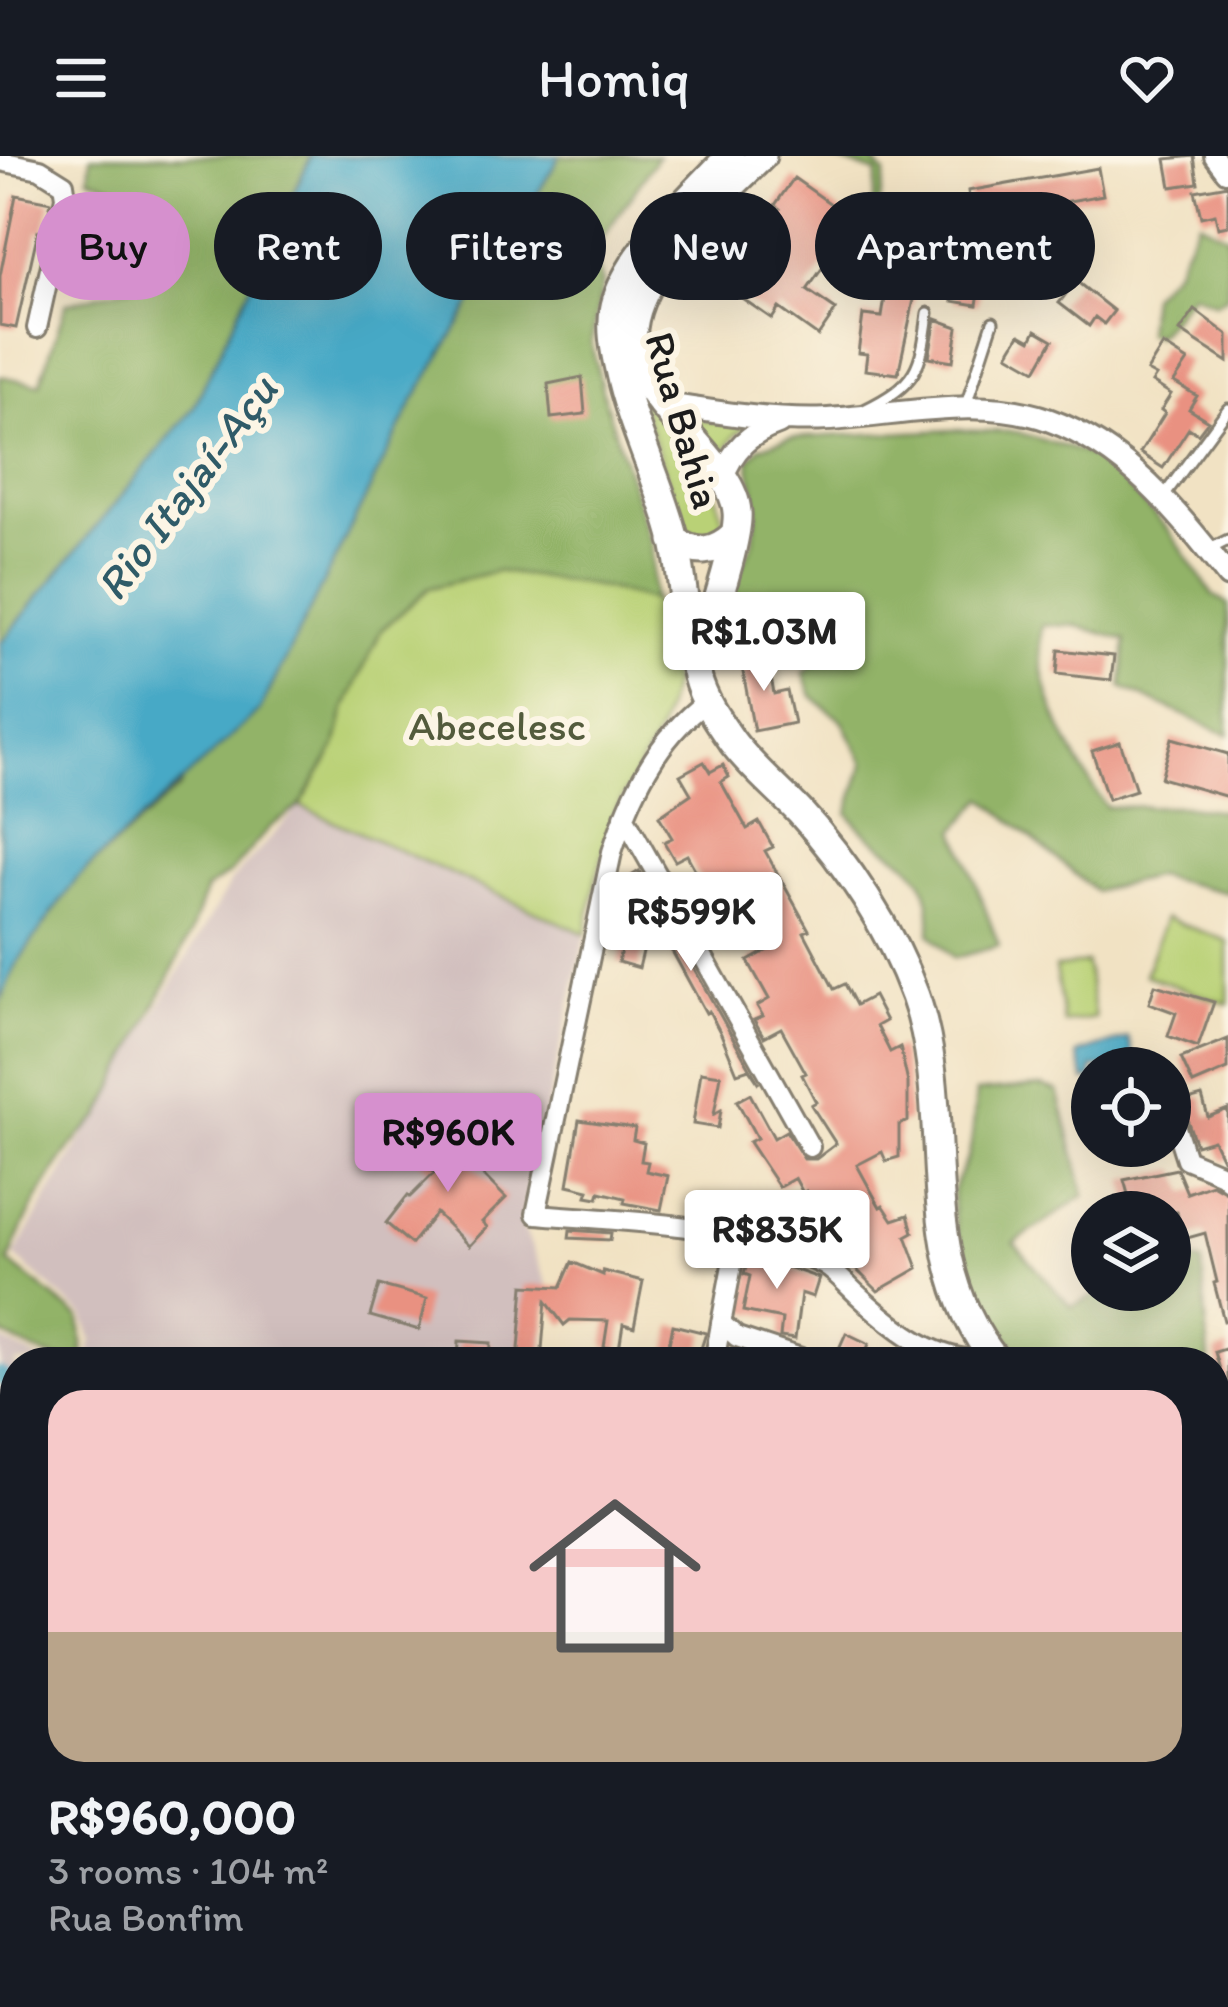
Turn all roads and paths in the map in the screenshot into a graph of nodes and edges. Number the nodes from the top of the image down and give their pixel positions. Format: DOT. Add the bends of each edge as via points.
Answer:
graph roads {
  1 [pos="730,156"];
  2 [pos="762,156"];
  3 [pos="0,161"];
  4 [pos="928,313"];
  5 [pos="993,322"];
  6 [pos="38,328"];
  7 [pos="663,404"];
  8 [pos="964,410"];
  9 [pos="1228,410"];
  10 [pos="848,418"];
  11 [pos="786,420"];
  12 [pos="722,478"];
  13 [pos="1163,497"];
  14 [pos="734,535"];
  15 [pos="674,540"];
  16 [pos="1218,545"];
  17 [pos="1228,576"];
  18 [pos="696,674"];
  19 [pos="706,702"];
  20 [pos="623,816"];
  21 [pos="810,1147"];
  22 [pos="1191,1162"];
  23 [pos="1228,1180"];
  24 [pos="737,1238"];
  25 [pos="721,1323"];
  26 [pos="717,1347"];
  27 [pos="767,1347"];
  28 [pos="929,1347"];
  29 [pos="988,1347"];
  1 -- 15 [label="main road, Rua Bahia" via="639,258 614,310 620,377"];
  2 -- 7 [label="main road, Rua Bahia" via="663,260 645,290 634,353"];
  3 -- 6 [label="street" via="64,184"];
  4 -- 10 [label="lane" via="910,383"];
  5 -- 8 [label="lane"];
  7 -- 11 [label="street"];
  7 -- 12 [label="main road, Rua Bahia"];
  8 -- 10 [label="street"];
  8 -- 13 [label="street" via="1027,414 1072,430"];
  9 -- 13 [label="lane"];
  10 -- 11 [label="street"];
  11 -- 12 [label="street" via="740,444"];
  12 -- 14 [label="main road, Rua Bahia" via="737,508"];
  13 -- 16 [label="street"];
  14 -- 15 [label="main road" via="700,551"];
  14 -- 18 [label="main road, Rua Bahia"];
  15 -- 18 [label="main road, Rua Bahia"];
  16 -- 17 [label="street"];
  18 -- 19 [label="main road, Rua Bahia"];
  19 -- 20 [label="street" via="672,730"];
  19 -- 29 [label="main road, Rua Bahia" via="734,744 830,846 914,994 931,1068 945,1250 964,1311"];
  20 -- 21 [label="street"];
  20 -- 24 [label="street" via="536,1214"];
  22 -- 23 [label="street"];
  24 -- 25 [label="street"];
  24 -- 28 [label="street" via="827,1266"];
  25 -- 26 [label="street"];
  25 -- 27 [label="street"];
}
